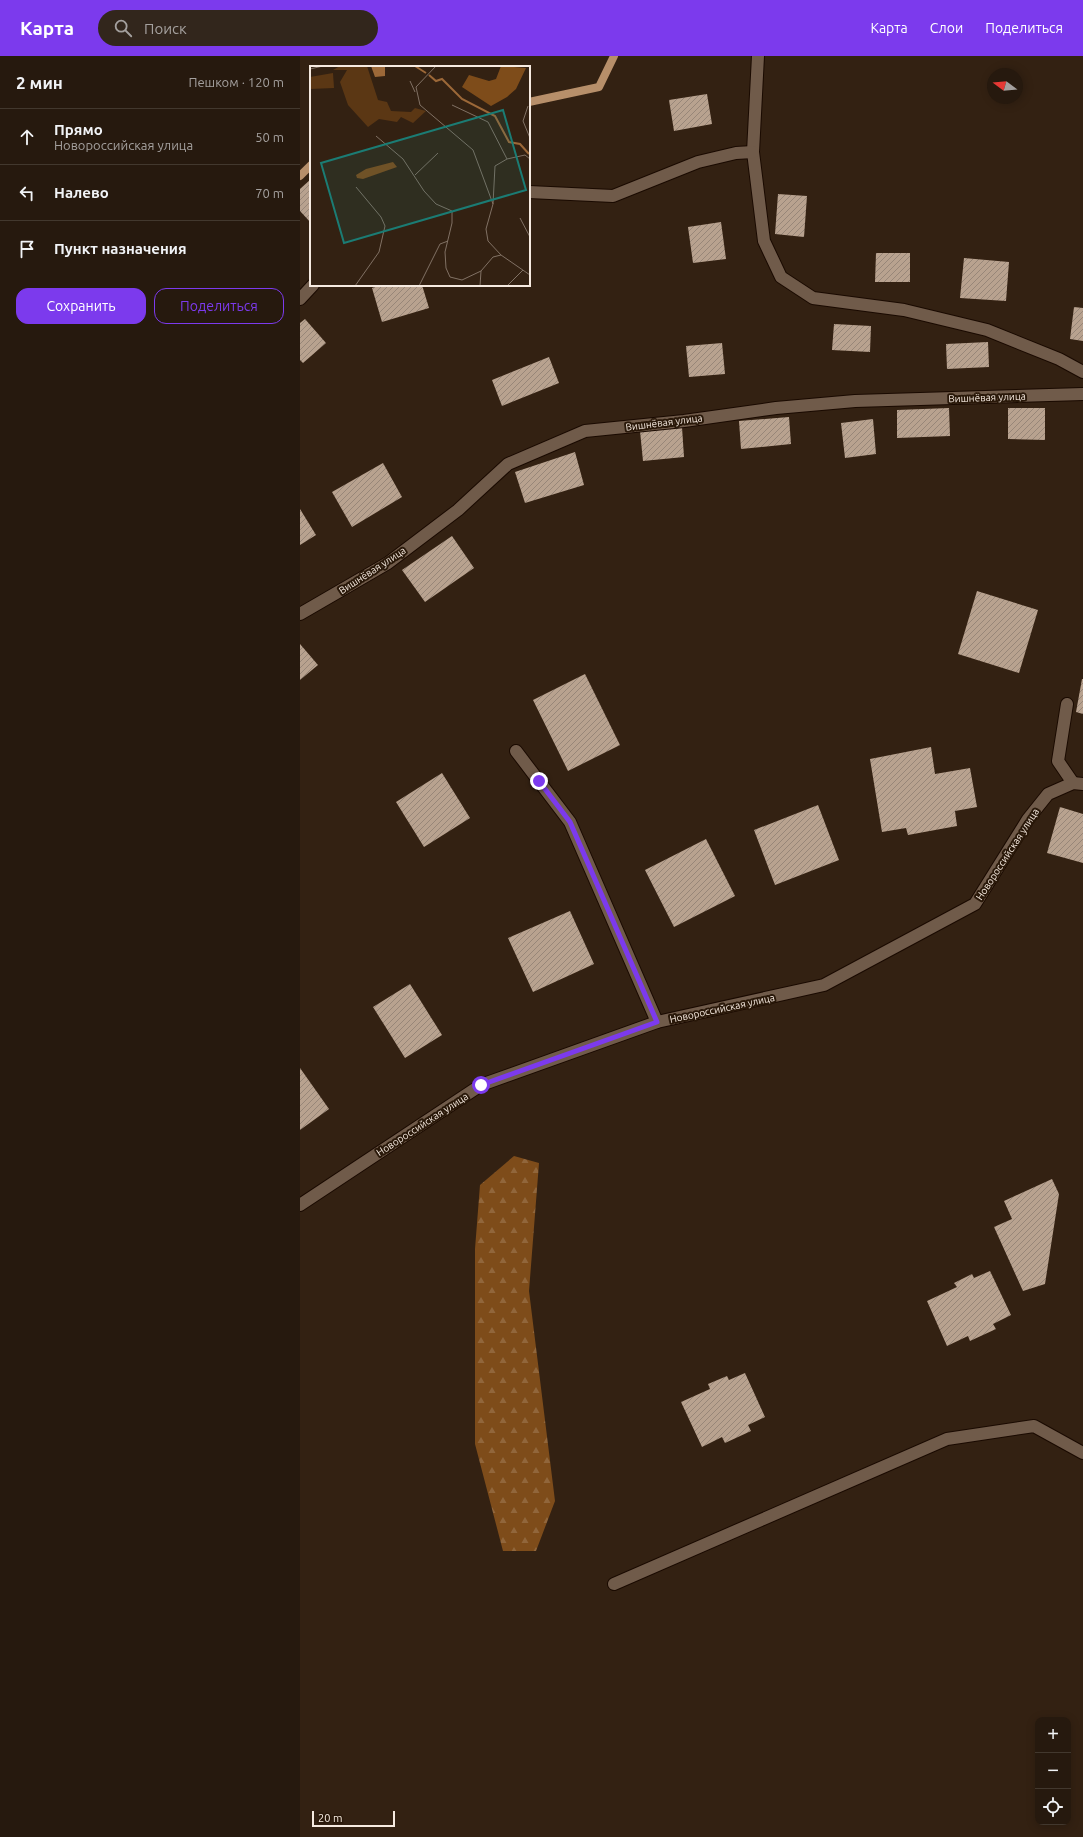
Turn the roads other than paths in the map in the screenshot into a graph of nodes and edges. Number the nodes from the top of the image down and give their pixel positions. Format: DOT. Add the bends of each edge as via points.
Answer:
graph roads {
  1 [pos="758,56"];
  2 [pos="752,152"];
  3 [pos="530,192"];
  4 [pos="312,286"];
  5 [pos="300,299"];
  6 [pos="1083,372"];
  7 [pos="1083,394"];
  8 [pos="300,614"];
  9 [pos="1067,704"];
  10 [pos="516,751"];
  11 [pos="1078,783"];
  12 [pos="657,1022"];
  13 [pos="300,1205"];
  14 [pos="1083,1453"];
  15 [pos="614,1584"];
  1 -- 2 [label="street"];
  2 -- 3 [label="street" via="698,162 613,196"];
  2 -- 6 [label="street" via="764,241 781,278 813,298 904,310 987,330 1059,359"];
  4 -- 5 [label="street"];
  7 -- 8 [label="street, Вишнёвая улица" via="855,401 585,431 508,464 458,510 388,562"];
  9 -- 11 [label="street" via="1058,761"];
  10 -- 12 [label="street" via="570,822"];
  11 -- 12 [label="street, Новороссийская улица" via="1048,794 1028,818 975,904 824,985"];
  12 -- 13 [label="street, Новороссийская улица" via="481,1085"];
  14 -- 15 [label="street" via="1034,1426 947,1439"];
}
